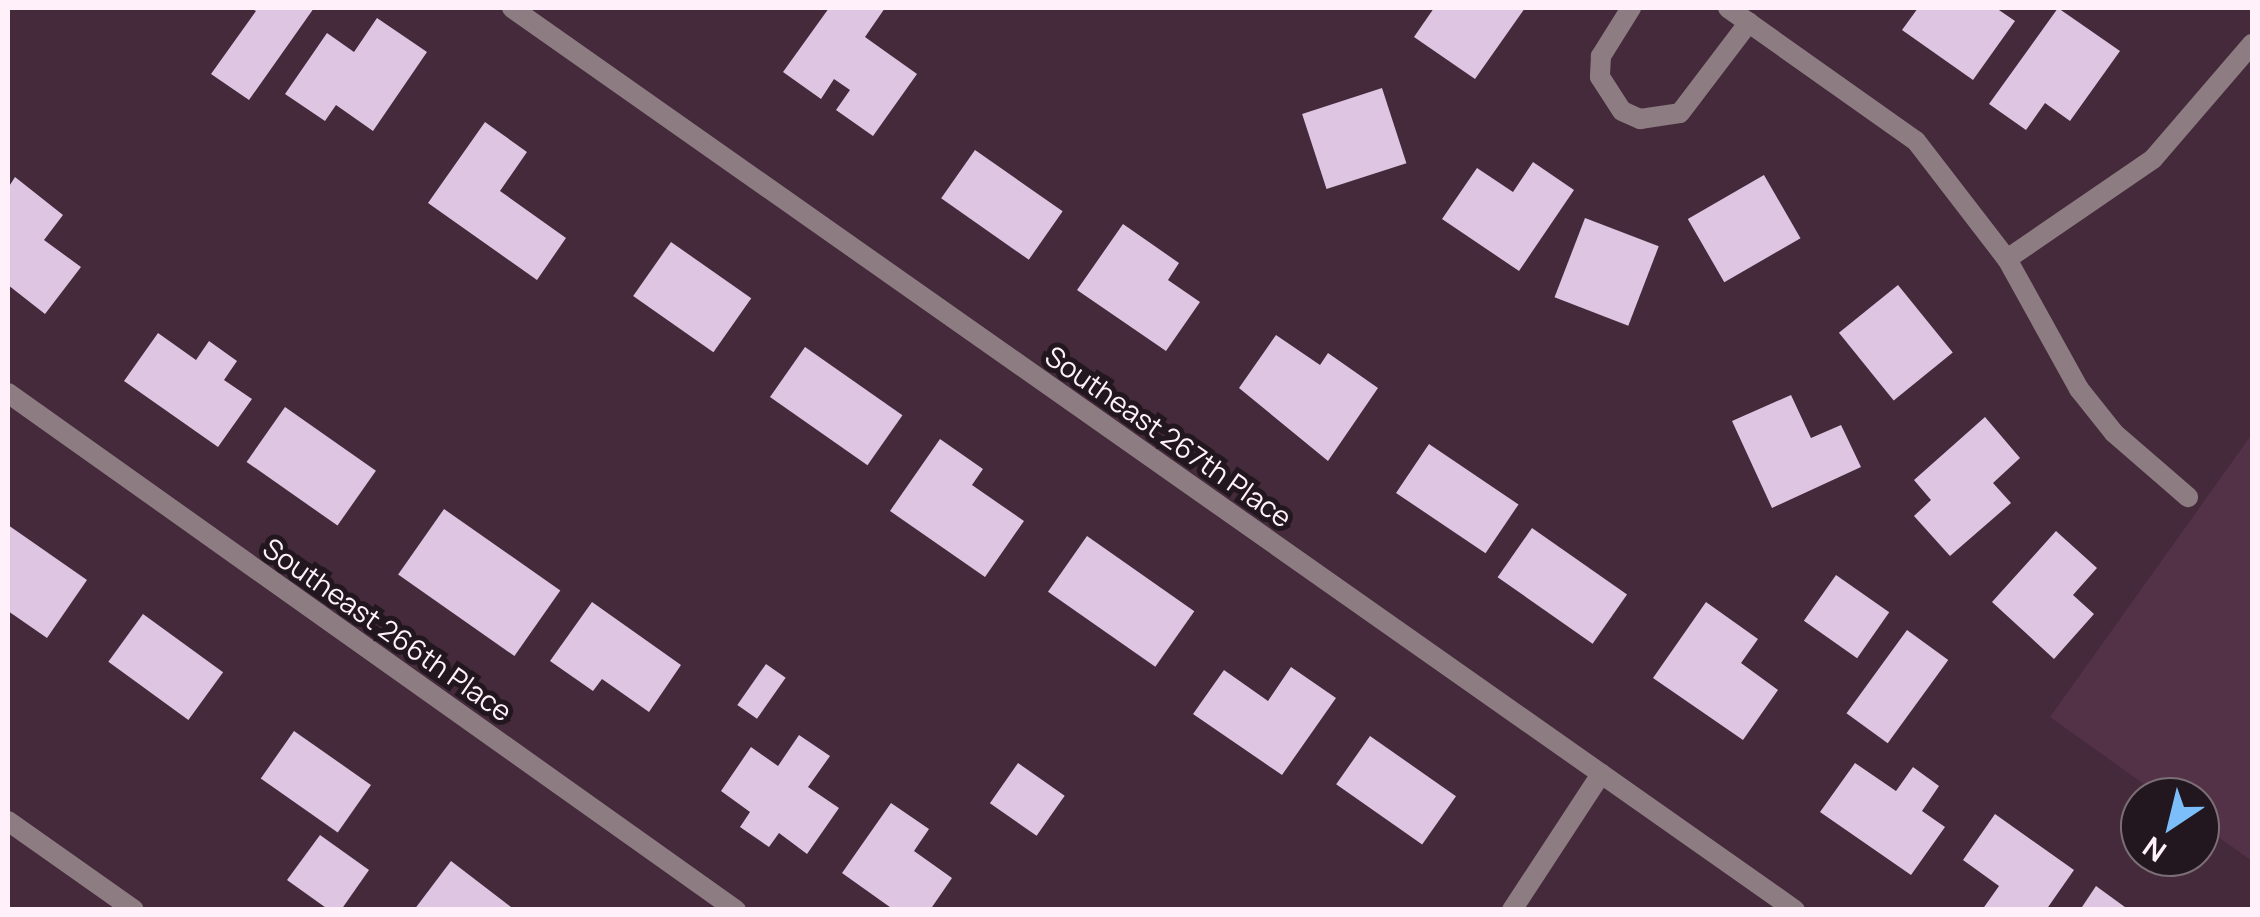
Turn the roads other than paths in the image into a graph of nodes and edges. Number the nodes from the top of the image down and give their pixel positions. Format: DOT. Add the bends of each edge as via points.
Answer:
graph roads {
  1 [pos="512,8"];
  2 [pos="1631,8"];
  3 [pos="1728,8"];
  4 [pos="1749,22"];
  5 [pos="2252,44"];
  6 [pos="2007,260"];
  7 [pos="8,393"];
  8 [pos="2188,497"];
  9 [pos="1601,774"];
  10 [pos="8,820"];
  11 [pos="134,910"];
  12 [pos="736,910"];
  13 [pos="1512,910"];
  14 [pos="1795,910"];
  1 -- 9 [label="street, Southeast 267th Place"];
  2 -- 4 [label="street" via="1601,56 1600,77 1622,111 1640,120 1680,113"];
  3 -- 4 [label="street"];
  4 -- 6 [label="street" via="1916,141"];
  5 -- 6 [label="street" via="2154,159"];
  6 -- 8 [label="street" via="2078,389 2114,433"];
  7 -- 12 [label="street, Southeast 266th Place"];
  9 -- 13 [label="street"];
  9 -- 14 [label="street, Southeast 267th Place"];
  10 -- 11 [label="street"];
}
